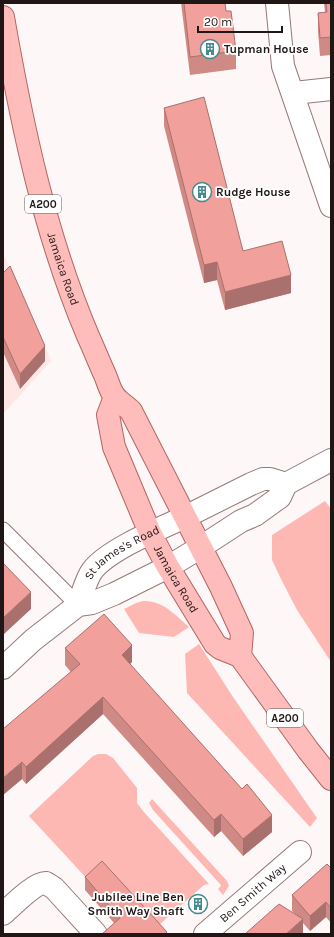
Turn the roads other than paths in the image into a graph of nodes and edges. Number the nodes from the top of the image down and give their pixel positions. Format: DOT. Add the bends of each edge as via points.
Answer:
graph roads {
  1 [pos="277,3"];
  2 [pos="3,17"];
  3 [pos="331,89"];
  4 [pos="294,93"];
  5 [pos="331,206"];
  6 [pos="115,397"];
  7 [pos="331,460"];
  8 [pos="286,484"];
  9 [pos="185,517"];
  10 [pos="3,530"];
  11 [pos="150,533"];
  12 [pos="201,547"];
  13 [pos="168,567"];
  14 [pos="78,605"];
  15 [pos="240,656"];
  16 [pos="3,668"];
  17 [pos="331,779"];
  18 [pos="300,852"];
  19 [pos="3,914"];
  20 [pos="96,934"];
  21 [pos="204,934"];
  1 -- 4 [label="street" via="284,66"];
  2 -- 6 [label="main road, Jamaica Road / A200" via="18,98 51,232 65,278"];
  3 -- 4 [label="street"];
  4 -- 5 [label="street"];
  6 -- 9 [label="main road, Jamaica Road / A200" via="131,411"];
  6 -- 11 [label="main road, Jamaica Road" via="108,415 114,447"];
  7 -- 8 [label="street"];
  8 -- 9 [label="street, St James's Road" via="263,479"];
  8 -- 12 [label="street, St James's Road" via="280,498"];
  9 -- 11 [label="street, St James's Road"];
  9 -- 12 [label="main road, Jamaica Road / A200"];
  10 -- 14 [label="lane"];
  11 -- 13 [label="main road, Jamaica Road"];
  11 -- 14 [label="street, St James's Road" via="114,553 91,572"];
  12 -- 13 [label="street, St James's Road"];
  12 -- 15 [label="main road, Jamaica Road / A200" via="242,633"];
  13 -- 14 [label="street, St James's Road" via="114,594 92,603"];
  13 -- 15 [label="main road, Jamaica Road" via="215,644"];
  14 -- 16 [label="street, St James's Road" via="33,640"];
  15 -- 17 [label="main road, A200"];
  18 -- 21 [label="street, Ben Smith Way"];
  19 -- 20 [label="street" via="32,889 46,883 54,888"];
}
